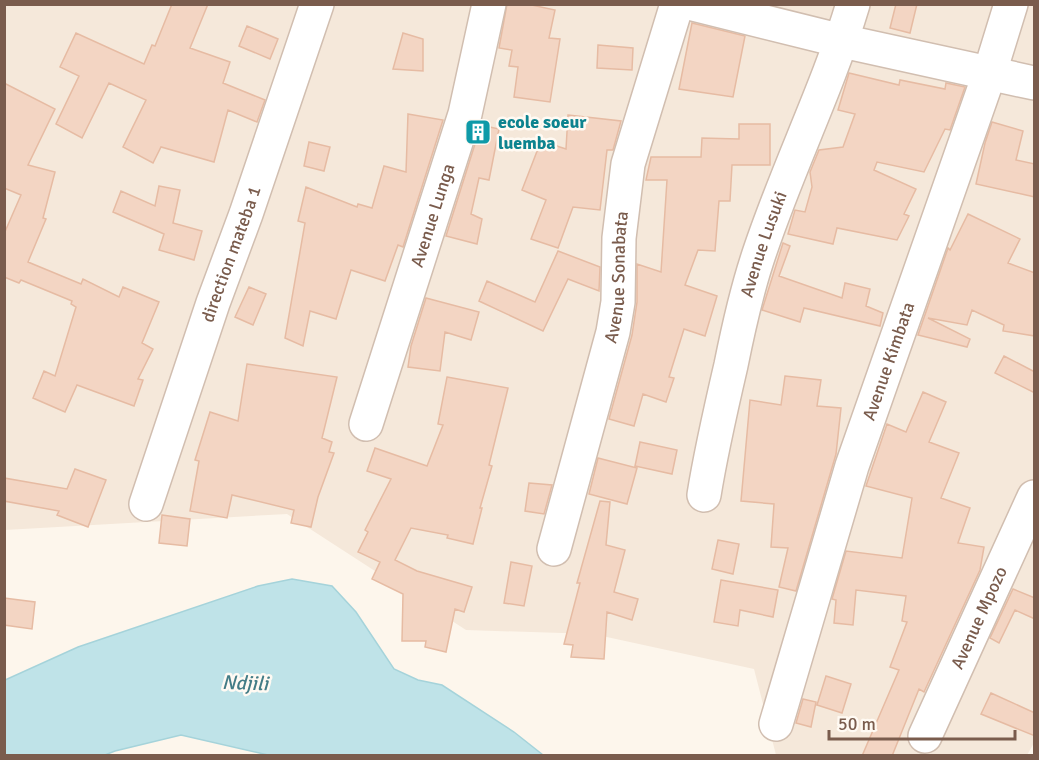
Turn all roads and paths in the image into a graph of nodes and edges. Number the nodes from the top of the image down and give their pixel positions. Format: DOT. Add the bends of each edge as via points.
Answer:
graph roads {
  1 [pos="317,4"];
  2 [pos="489,4"];
  3 [pos="677,4"];
  4 [pos="693,4"];
  5 [pos="853,4"];
  6 [pos="1011,4"];
  7 [pos="842,41"];
  8 [pos="990,72"];
  9 [pos="1035,83"];
  10 [pos="366,424"];
  11 [pos="704,495"];
  12 [pos="1035,497"];
  13 [pos="146,504"];
  14 [pos="554,549"];
  15 [pos="776,724"];
  16 [pos="925,736"];
  1 -- 13 [label="street, direction mateba 1"];
  2 -- 10 [label="street, Avenue Lunga" via="465,114"];
  3 -- 14 [label="street, Avenue Sonabata" via="628,164 613,332"];
  4 -- 7 [label="street"];
  5 -- 7 [label="street, Avenue Lusuki"];
  6 -- 8 [label="street, Avenue Kimbata"];
  7 -- 8 [label="street"];
  7 -- 11 [label="street, Avenue Lusuki" via="757,259"];
  8 -- 9 [label="street"];
  8 -- 15 [label="street, Avenue Kimbata" via="852,466"];
  12 -- 16 [label="street, Avenue Mpozo"];
}
